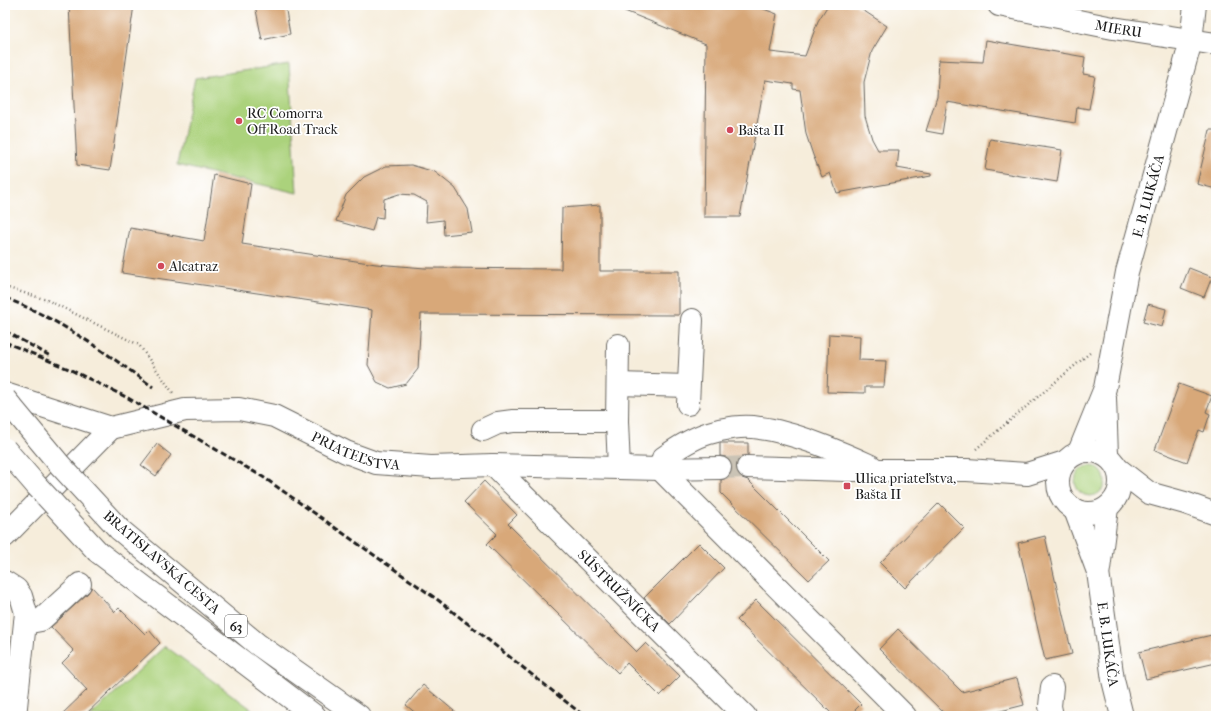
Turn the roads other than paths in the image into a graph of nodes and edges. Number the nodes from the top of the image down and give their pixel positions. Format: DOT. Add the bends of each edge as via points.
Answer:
graph roads {
  1 [pos="999,5"];
  2 [pos="1195,5"];
  3 [pos="1191,41"];
  4 [pos="1216,44"];
  5 [pos="692,320"];
  6 [pos="618,345"];
  7 [pos="618,384"];
  8 [pos="1105,388"];
  9 [pos="5,394"];
  10 [pos="5,399"];
  11 [pos="617,421"];
  12 [pos="111,428"];
  13 [pos="483,430"];
  14 [pos="5,449"];
  15 [pos="1072,457"];
  16 [pos="1113,463"];
  17 [pos="493,466"];
  18 [pos="748,467"];
  19 [pos="619,468"];
  20 [pos="720,468"];
  21 [pos="660,469"];
  22 [pos="879,470"];
  23 [pos="1027,474"];
  24 [pos="1149,493"];
  25 [pos="1068,503"];
  26 [pos="1109,506"];
  27 [pos="1216,514"];
  28 [pos="5,536"];
  29 [pos="1098,572"];
  30 [pos="5,582"];
  31 [pos="80,584"];
  32 [pos="25,623"];
  33 [pos="1052,687"];
  34 [pos="15,716"];
  35 [pos="316,716"];
  36 [pos="359,716"];
  37 [pos="745,716"];
  38 [pos="905,716"];
  39 [pos="1052,716"];
  40 [pos="1122,716"];
  1 -- 3 [label="street, MIERU"];
  2 -- 3 [label="street, E. B. LUKÁČA"];
  3 -- 4 [label="street, MIERU"];
  3 -- 8 [label="street, E. B. LUKÁČA" via="1127,272"];
  5 -- 7 [label="street" via="688,395"];
  6 -- 7 [label="street"];
  7 -- 11 [label="street"];
  8 -- 15 [label="street, E. B. LUKÁČA"];
  8 -- 16 [label="street, E. B. LUKÁČA"];
  9 -- 12 [label="street"];
  10 -- 36 [label="street, BRATISLAVSKÁ CESTA / 63, bridge" via="60,465 119,529 258,644"];
  11 -- 13 [label="street" via="513,420"];
  11 -- 19 [label="street"];
  12 -- 17 [label="street, PRIATEĽSTVA" via="185,410 239,409 274,416 346,452 376,463 430,467"];
  12 -- 28 [label="street"];
  14 -- 35 [label="street, BRATISLAVSKÁ CESTA / 63, bridge" via="98,552"];
  15 -- 16 [label="street" via="1094,451"];
  15 -- 23 [label="street"];
  15 -- 25 [label="street" via="1058,476 1057,484"];
  16 -- 24 [label="street"];
  16 -- 26 [label="street" via="1120,485"];
  17 -- 19 [label="street, PRIATEĽSTVA"];
  17 -- 37 [label="street, SÚSTRUŽNÍCKA"];
  18 -- 22 [label="street"];
  19 -- 21 [label="street, PRIATEĽSTVA"];
  20 -- 21 [label="street, PRIATEĽSTVA"];
  21 -- 22 [label="street" via="663,458 686,443 709,433 745,427 761,428 796,437"];
  21 -- 38 [label="street"];
  22 -- 23 [label="street" via="967,470"];
  23 -- 25 [label="street"];
  24 -- 26 [label="street"];
  24 -- 27 [label="street"];
  25 -- 26 [label="street" via="1093,513"];
  25 -- 29 [label="street, E. B. LUKÁČA"];
  26 -- 29 [label="street, E. B. LUKÁČA"];
  29 -- 40 [label="street, E. B. LUKÁČA" via="1113,680"];
  30 -- 32 [label="street" via="21,596 25,608"];
  31 -- 32 [label="street" via="41,620"];
  32 -- 34 [label="street"];
  33 -- 39 [label="street"];
}
